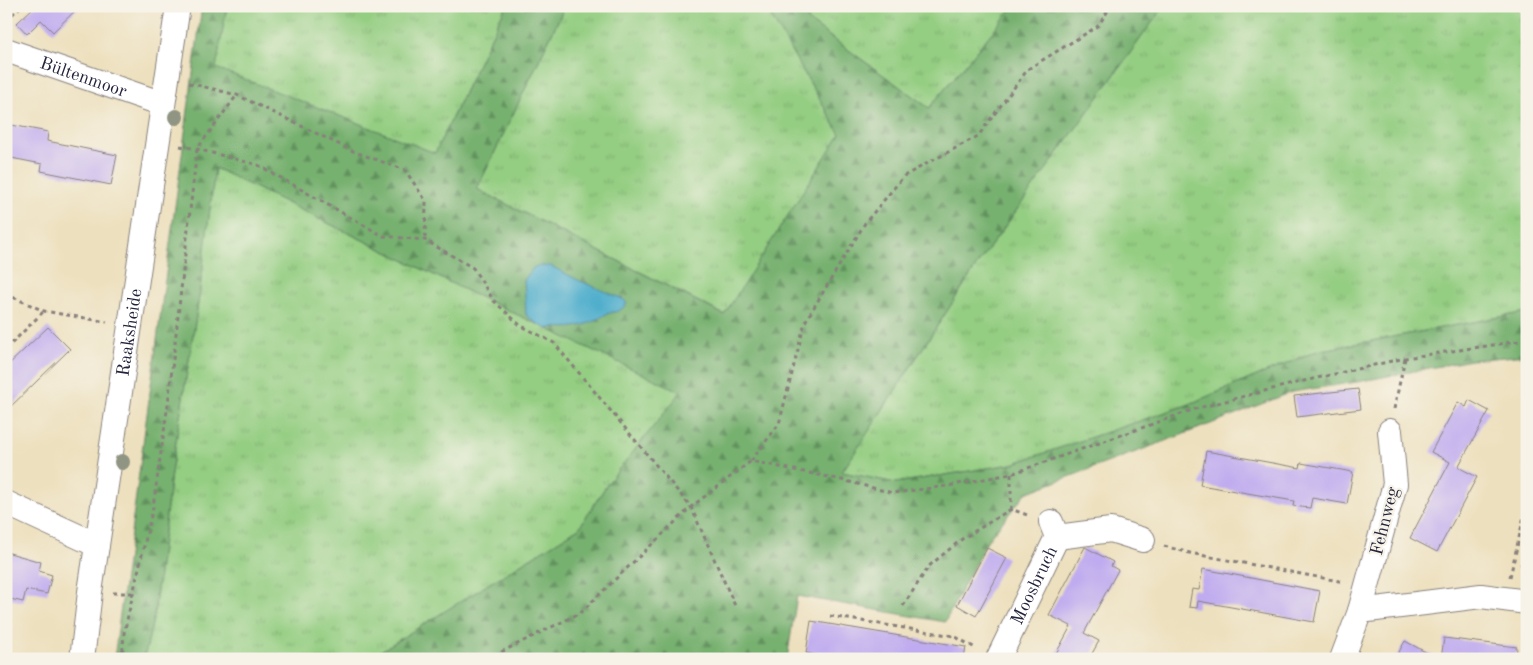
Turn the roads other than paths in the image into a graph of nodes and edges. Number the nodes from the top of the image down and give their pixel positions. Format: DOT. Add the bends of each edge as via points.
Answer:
graph roads {
  1 [pos="178,6"];
  2 [pos="6,50"];
  3 [pos="163,104"];
  4 [pos="1390,430"];
  5 [pos="6,503"];
  6 [pos="1143,540"];
  7 [pos="97,545"];
  8 [pos="1516,601"];
  9 [pos="1360,611"];
  10 [pos="988,654"];
  11 [pos="82,659"];
  12 [pos="1342,659"];
  1 -- 3 [label="street, Raaksheide"];
  2 -- 3 [label="street, Bültenmoor"];
  3 -- 7 [label="street, Raaksheide"];
  4 -- 9 [label="street, Fehnweg" via="1395,484"];
  5 -- 7 [label="street"];
  6 -- 10 [label="street, Moosbruch" via="1111,530 1054,529"];
  7 -- 11 [label="street, Raaksheide"];
  8 -- 9 [label="street" via="1482,596"];
  9 -- 12 [label="street, Fehnweg"];
}
